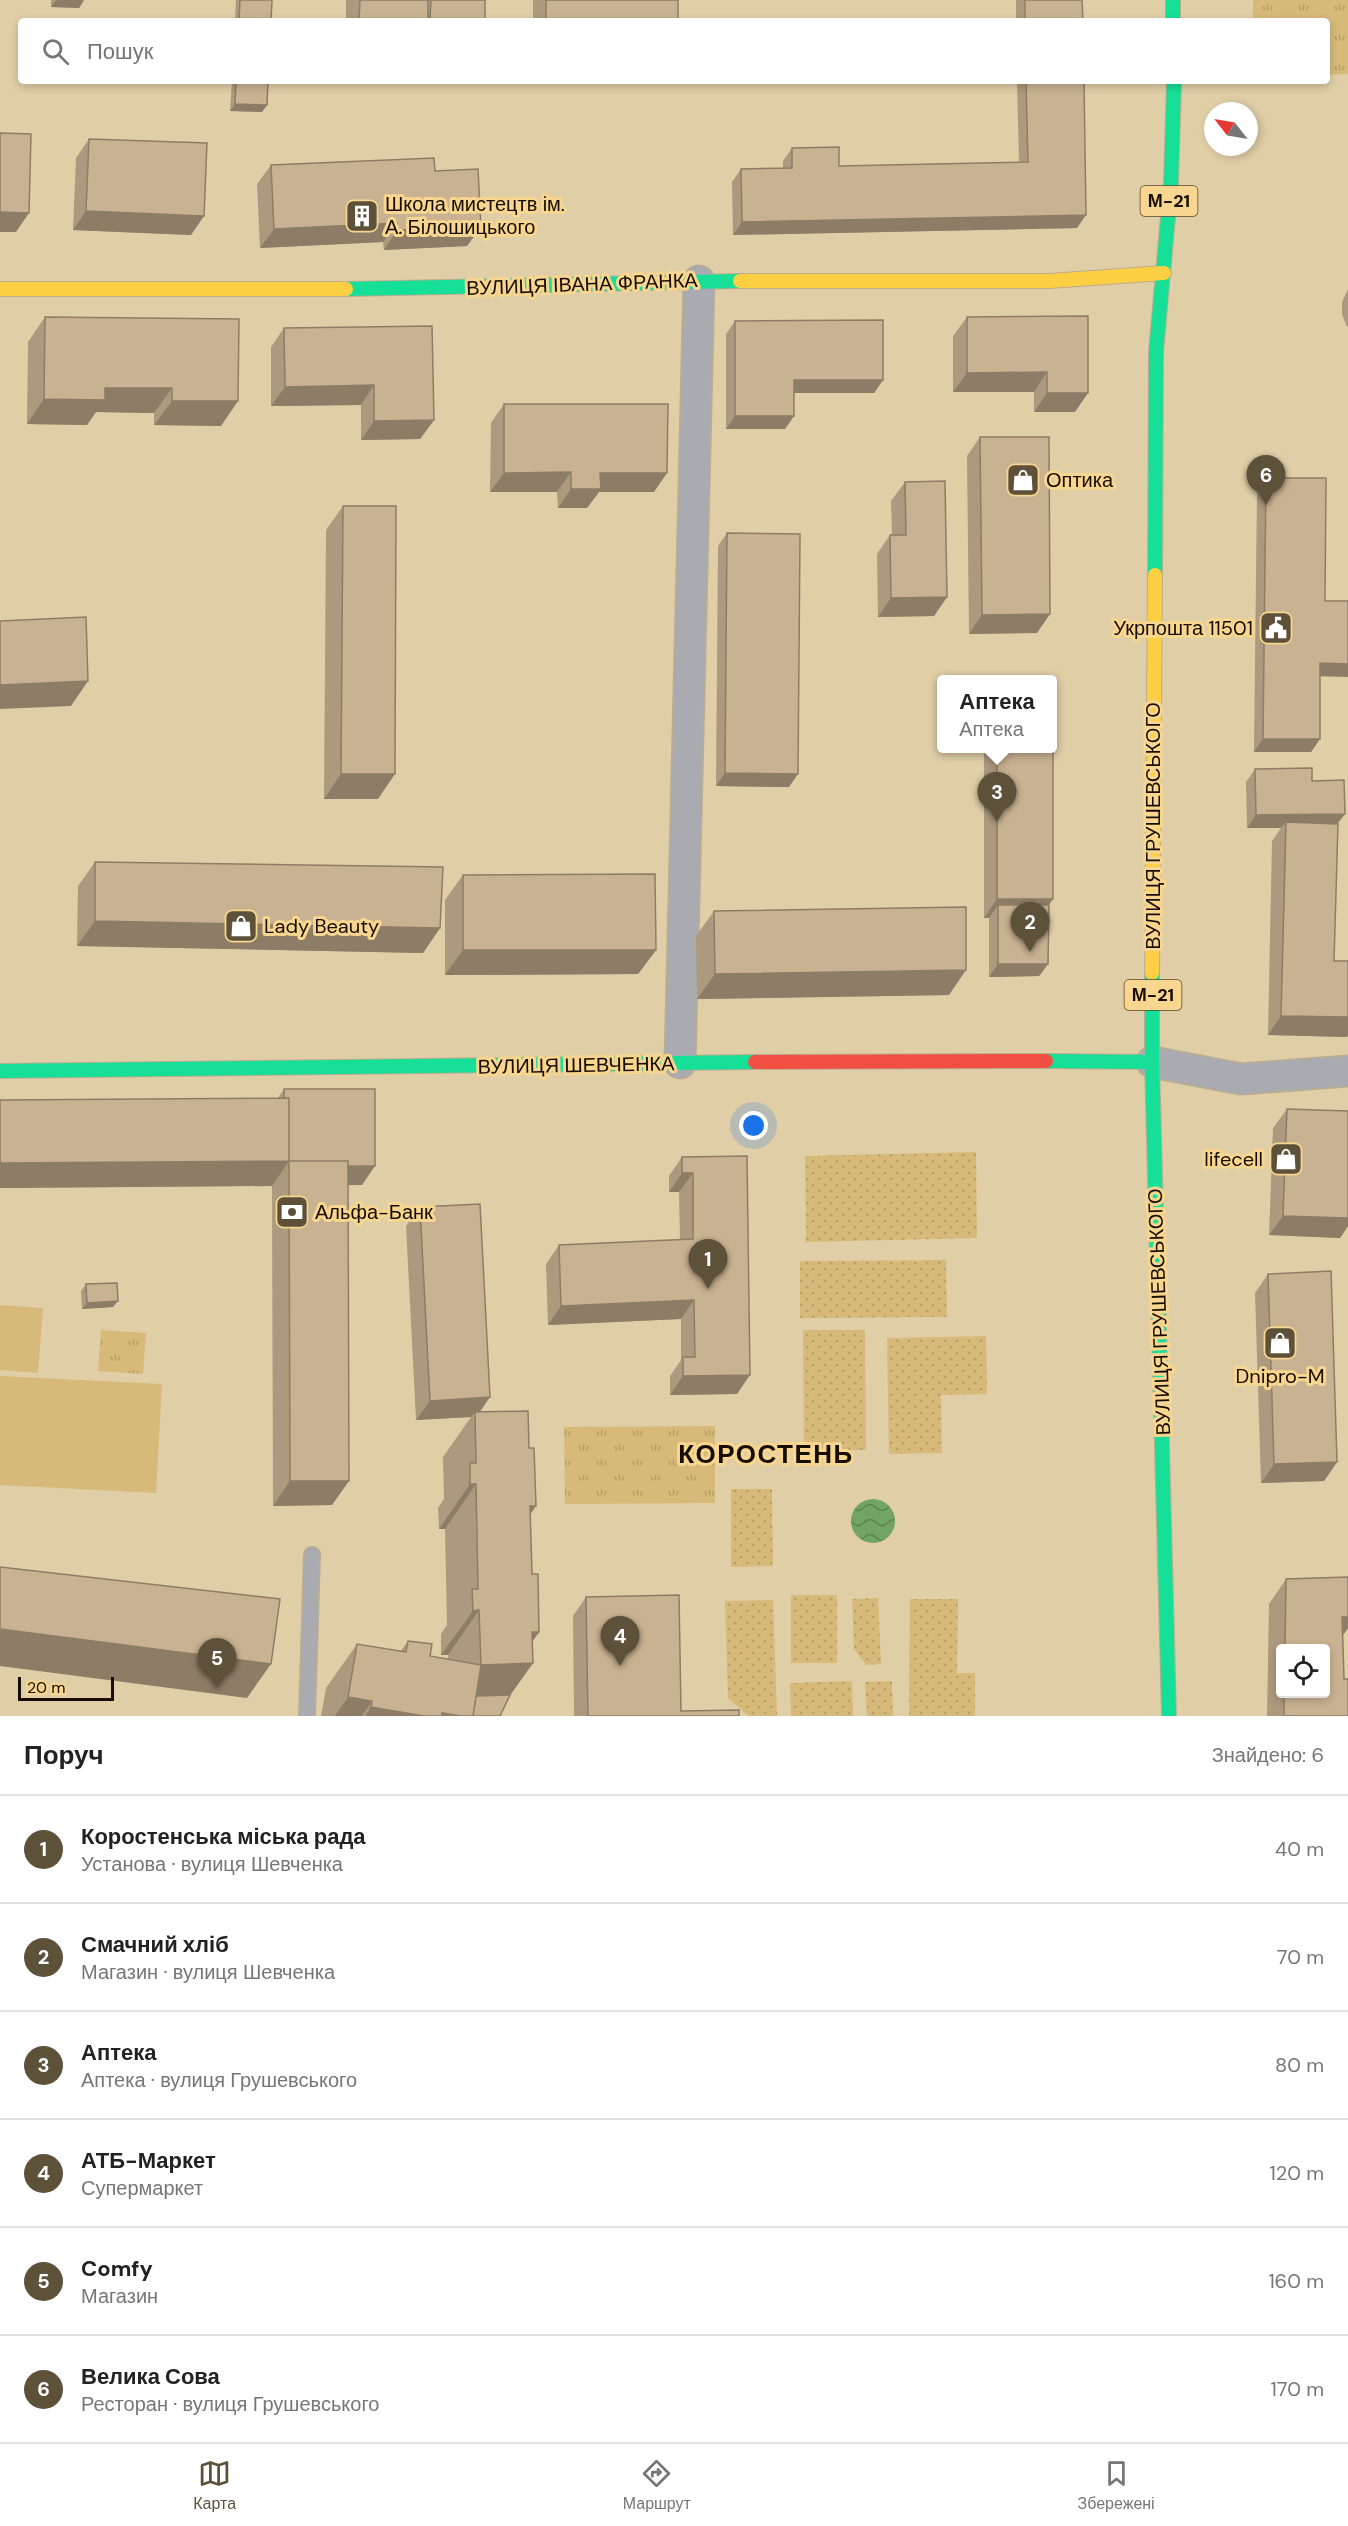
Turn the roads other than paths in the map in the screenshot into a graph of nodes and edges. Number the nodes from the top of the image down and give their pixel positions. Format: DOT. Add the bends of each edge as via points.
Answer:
graph roads {
  1 [pos="1173,0"];
  2 [pos="1173,18"];
  3 [pos="1174,84"];
  4 [pos="1164,273"];
  5 [pos="699,281"];
  6 [pos="0,289"];
  7 [pos="1152,1062"];
  8 [pos="680,1063"];
  9 [pos="0,1071"];
  10 [pos="1348,1071"];
  11 [pos="312,1555"];
  12 [pos="307,1716"];
  13 [pos="1169,1716"];
  1 -- 2 [label="main road"];
  3 -- 4 [label="main road, ВУЛИЦЯ ГРУШЕВСЬКОГО / М-21"];
  4 -- 5 [label="main road, ВУЛИЦЯ ІВАНА ФРАНКА" via="1049,281"];
  4 -- 7 [label="main road, ВУЛИЦЯ ГРУШЕВСЬКОГО / М-21" via="1156,352"];
  5 -- 6 [label="main road, ВУЛИЦЯ ІВАНА ФРАНКА" via="420,289"];
  5 -- 8 [label="street"];
  7 -- 8 [label="main road, ВУЛИЦЯ ШЕВЧЕНКА"];
  7 -- 10 [label="street" via="1241,1079"];
  7 -- 13 [label="main road, ВУЛИЦЯ ГРУШЕВСЬКОГО / М-21"];
  8 -- 9 [label="main road, ВУЛИЦЯ ШЕВЧЕНКА"];
  11 -- 12 [label="lane"];
}
